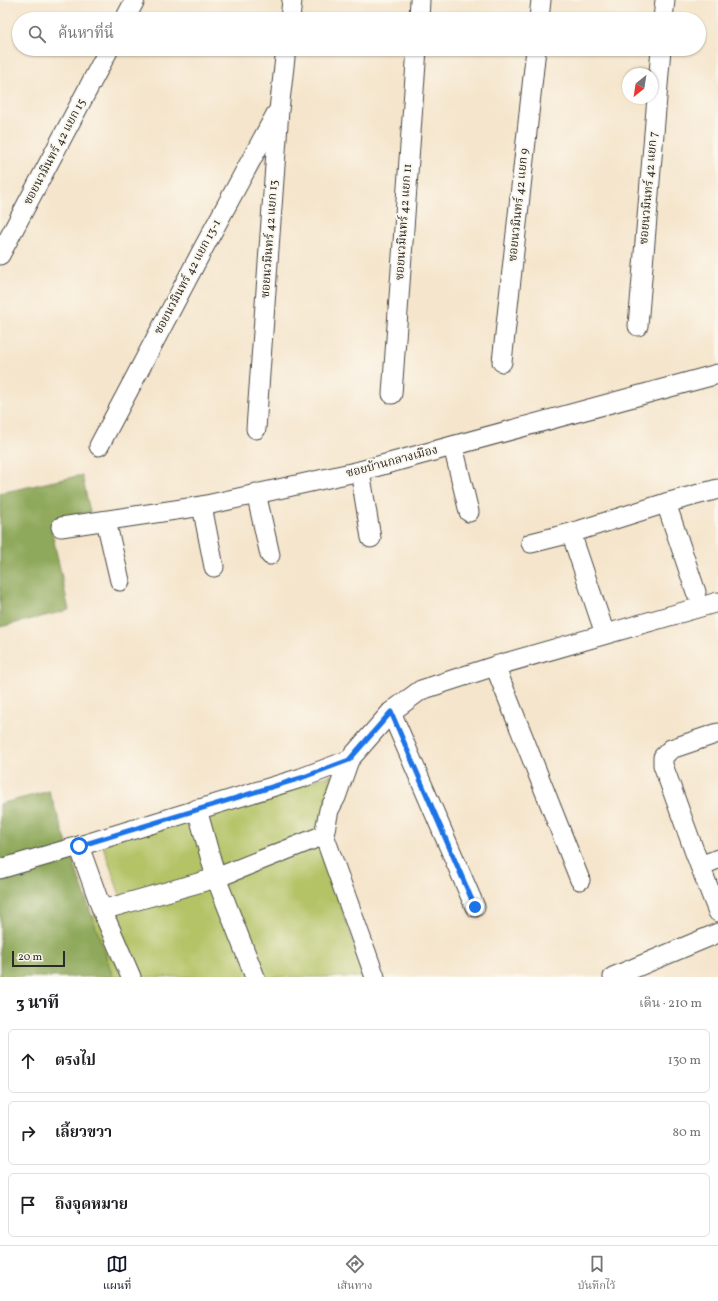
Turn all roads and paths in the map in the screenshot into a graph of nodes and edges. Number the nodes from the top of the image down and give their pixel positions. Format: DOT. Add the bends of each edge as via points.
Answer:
graph roads {
  1 [pos="135,0"];
  2 [pos="292,0"];
  3 [pos="420,0"];
  4 [pos="541,0"];
  5 [pos="665,0"];
  6 [pos="129,12"];
  7 [pos="291,12"];
  8 [pos="419,12"];
  9 [pos="540,12"];
  10 [pos="664,12"];
  11 [pos="105,56"];
  12 [pos="285,56"];
  13 [pos="416,56"];
  14 [pos="535,56"];
  15 [pos="660,56"];
  16 [pos="279,110"];
  17 [pos="0,255"];
  18 [pos="638,326"];
  19 [pos="502,362"];
  20 [pos="718,374"];
  21 [pos="392,394"];
  22 [pos="256,429"];
  23 [pos="99,446"];
  24 [pos="453,446"];
  25 [pos="360,471"];
  26 [pos="718,490"];
  27 [pos="256,494"];
  28 [pos="666,503"];
  29 [pos="202,506"];
  30 [pos="470,512"];
  31 [pos="106,521"];
  32 [pos="61,527"];
  33 [pos="571,533"];
  34 [pos="371,538"];
  35 [pos="531,542"];
  36 [pos="270,555"];
  37 [pos="214,567"];
  38 [pos="120,582"];
  39 [pos="696,592"];
  40 [pos="718,602"];
  41 [pos="602,625"];
  42 [pos="495,666"];
  43 [pos="391,712"];
  44 [pos="718,733"];
  45 [pos="349,760"];
  46 [pos="198,809"];
  47 [pos="324,835"];
  48 [pos="79,846"];
  49 [pos="718,859"];
  50 [pos="700,866"];
  51 [pos="0,868"];
  52 [pos="216,878"];
  53 [pos="580,880"];
  54 [pos="475,907"];
  55 [pos="102,910"];
  56 [pos="718,912"];
  57 [pos="718,932"];
  58 [pos="620,976"];
  59 [pos="131,977"];
  60 [pos="255,977"];
  61 [pos="375,977"];
  1 -- 6 [label="street"];
  2 -- 7 [label="street"];
  3 -- 8 [label="street"];
  4 -- 9 [label="street"];
  5 -- 10 [label="street"];
  11 -- 17 [label="street, ซอยนวมินทร์ 42 แยก 15"];
  12 -- 16 [label="street, ซอยนวมินทร์ 42 แยก 13"];
  13 -- 21 [label="street, ซอยนวมินทร์ 42 แยก 11"];
  14 -- 19 [label="street, ซอยนวมินทร์ 42 แยก 9"];
  15 -- 18 [label="street, ซอยนวมินทร์ 42 แยก 7"];
  16 -- 22 [label="street, ซอยนวมินทร์ 42 แยก 13"];
  16 -- 23 [label="street, ซอยนวมินทร์ 42 แยก 13-1"];
  20 -- 24 [label="street, ซอยบ้านกลางเมือง"];
  24 -- 25 [label="street, ซอยบ้านกลางเมือง"];
  24 -- 30 [label="street"];
  25 -- 27 [label="street, ซอยบ้านกลางเมือง"];
  25 -- 34 [label="street"];
  26 -- 28 [label="street"];
  27 -- 29 [label="street, ซอยบ้านกลางเมือง"];
  27 -- 36 [label="street"];
  28 -- 33 [label="street"];
  28 -- 39 [label="street"];
  29 -- 31 [label="street, ซอยบ้านกลางเมือง"];
  29 -- 37 [label="street"];
  31 -- 32 [label="street, ซอยบ้านกลางเมือง"];
  31 -- 38 [label="street"];
  33 -- 35 [label="street"];
  33 -- 41 [label="street"];
  40 -- 42 [label="street"];
  42 -- 43 [label="street" via="421,690"];
  42 -- 53 [label="street"];
  43 -- 45 [label="street"];
  43 -- 54 [label="street"];
  44 -- 50 [label="street" via="671,749 663,757 663,765"];
  45 -- 46 [label="street" via="301,778"];
  45 -- 47 [label="street" via="329,810"];
  46 -- 48 [label="street"];
  46 -- 52 [label="street"];
  47 -- 52 [label="street"];
  47 -- 61 [label="street"];
  48 -- 51 [label="street"];
  48 -- 55 [label="street"];
  49 -- 50 [label="street"];
  50 -- 56 [label="street"];
  52 -- 55 [label="street"];
  52 -- 60 [label="street"];
  55 -- 59 [label="street"];
  57 -- 58 [label="street"];
}
